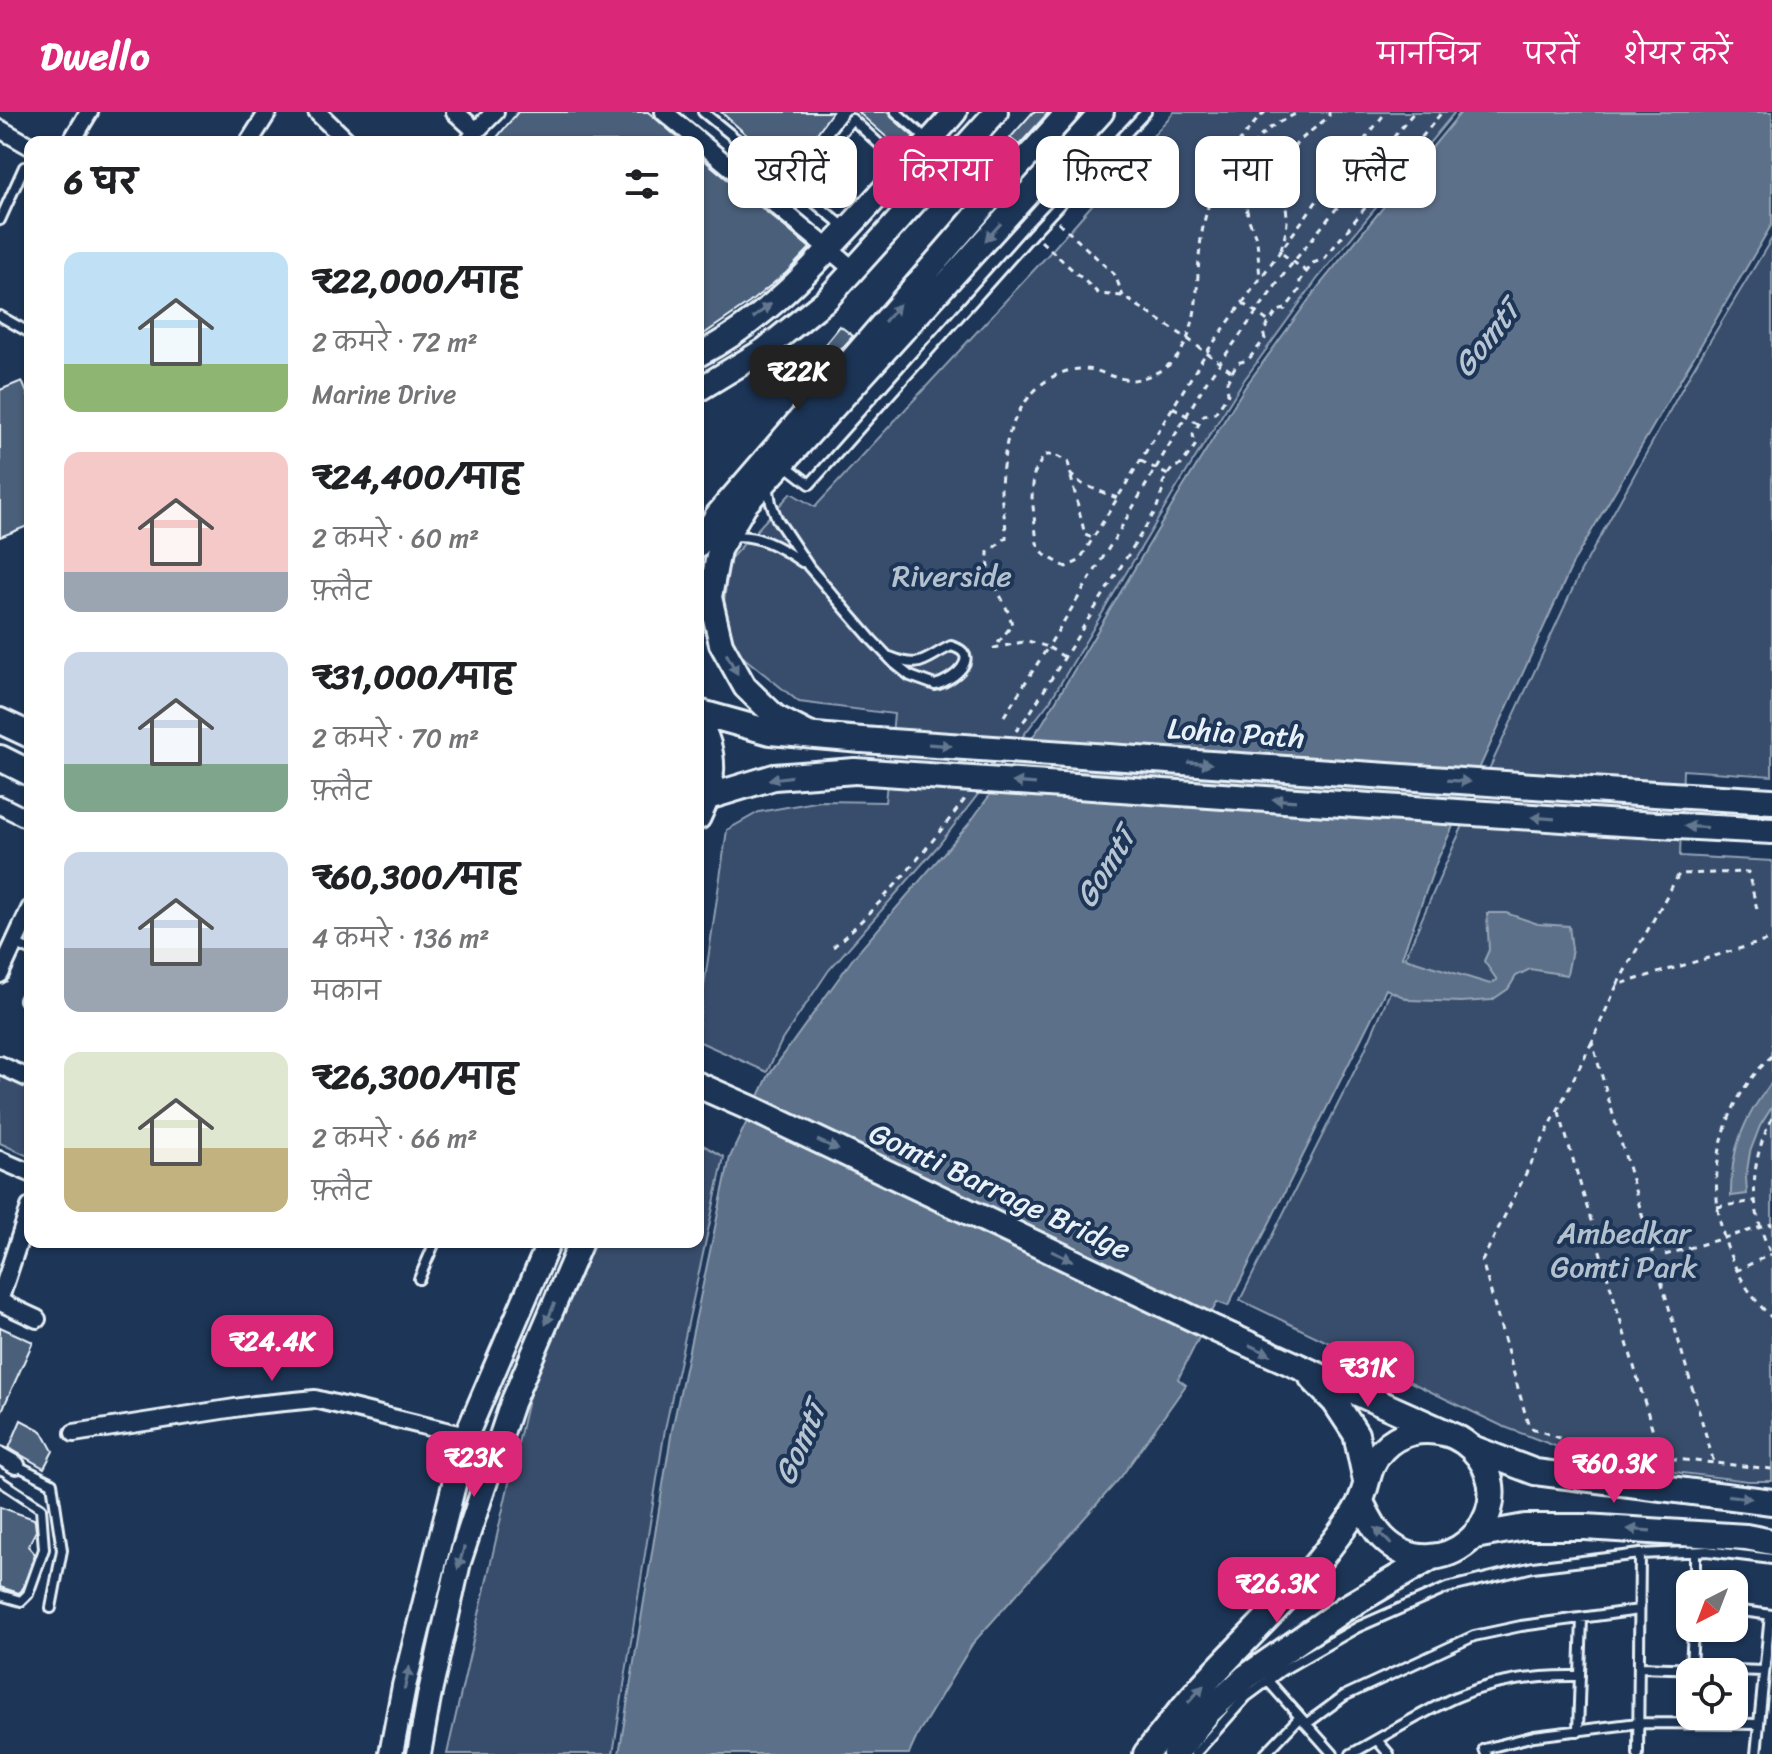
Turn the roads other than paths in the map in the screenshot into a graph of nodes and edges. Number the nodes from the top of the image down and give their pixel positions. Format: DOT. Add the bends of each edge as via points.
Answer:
graph roads {
  1 [pos="89,112"];
  2 [pos="268,112"];
  3 [pos="317,112"];
  4 [pos="455,112"];
  5 [pos="495,112"];
  6 [pos="664,112"];
  7 [pos="703,112"];
  8 [pos="843,112"];
  9 [pos="896,112"];
  10 [pos="955,112"];
  11 [pos="996,112"];
  12 [pos="1068,112"];
  13 [pos="1102,112"];
  14 [pos="1146,112"];
  15 [pos="852,119"];
  16 [pos="0,129"];
  17 [pos="75,136"];
  18 [pos="253,136"];
  19 [pos="342,136"];
  20 [pos="472,136"];
  21 [pos="693,136"];
  22 [pos="733,136"];
  23 [pos="838,136"];
  24 [pos="923,136"];
  25 [pos="933,136"];
  26 [pos="873,138"];
  27 [pos="24,143"];
  28 [pos="704,145"];
  29 [pos="24,167"];
  30 [pos="873,201"];
  31 [pos="821,208"];
  32 [pos="0,220"];
  33 [pos="847,229"];
  34 [pos="830,249"];
  35 [pos="854,270"];
  36 [pos="0,316"];
  37 [pos="24,330"];
  38 [pos="704,352"];
  39 [pos="704,386"];
  40 [pos="783,464"];
  41 [pos="767,482"];
  42 [pos="704,537"];
  43 [pos="726,538"];
  44 [pos="809,567"];
  45 [pos="890,657"];
  46 [pos="704,714"];
  47 [pos="0,721"];
  48 [pos="704,731"];
  49 [pos="24,732"];
  50 [pos="811,735"];
  51 [pos="0,758"];
  52 [pos="24,770"];
  53 [pos="1772,801"];
  54 [pos="704,804"];
  55 [pos="0,805"];
  56 [pos="704,807"];
  57 [pos="24,817"];
  58 [pos="1772,831"];
  59 [pos="23,946"];
  60 [pos="1,969"];
  61 [pos="0,1065"];
  62 [pos="24,1076"];
  63 [pos="704,1088"];
  64 [pos="0,1160"];
  65 [pos="24,1170"];
  66 [pos="24,1226"];
  67 [pos="432,1248"];
  68 [pos="546,1248"];
  69 [pos="578,1248"];
  70 [pos="419,1279"];
  71 [pos="0,1300"];
  72 [pos="37,1319"];
  73 [pos="1305,1370"];
  74 [pos="74,1433"];
  75 [pos="1449,1434"];
  76 [pos="466,1436"];
  77 [pos="1472,1448"];
  78 [pos="0,1456"];
  79 [pos="16,1465"];
  80 [pos="0,1481"];
  81 [pos="1363,1491"];
  82 [pos="1772,1502"];
  83 [pos="1475,1536"];
  84 [pos="1772,1542"];
  85 [pos="1695,1552"];
  86 [pos="1640,1554"];
  87 [pos="1432,1557"];
  88 [pos="1772,1559"];
  89 [pos="1695,1570"];
  90 [pos="0,1595"];
  91 [pos="51,1608"];
  92 [pos="1639,1610"];
  93 [pos="1748,1612"];
  94 [pos="1771,1615"];
  95 [pos="1582,1618"];
  96 [pos="1639,1667"];
  97 [pos="1676,1668"];
  98 [pos="1748,1671"];
  99 [pos="1764,1671"];
  100 [pos="1580,1676"];
  101 [pos="1268,1681"];
  102 [pos="1303,1720"];
  103 [pos="1638,1723"];
  104 [pos="1759,1724"];
  105 [pos="1578,1731"];
  106 [pos="1377,1740"];
  107 [pos="391,1754"];
  108 [pos="419,1754"];
  109 [pos="1146,1754"];
  110 [pos="1175,1754"];
  111 [pos="1195,1754"];
  112 [pos="1265,1754"];
  113 [pos="1333,1754"];
  114 [pos="1351,1754"];
  115 [pos="1389,1754"];
  116 [pos="1486,1754"];
  117 [pos="1638,1754"];
  118 [pos="1756,1754"];
  1 -- 17 [label="street"];
  2 -- 18 [label="street"];
  3 -- 19 [label="street"];
  4 -- 20 [label="street"];
  5 -- 20 [label="street"];
  6 -- 21 [label="street"];
  7 -- 22 [label="lane"];
  8 -- 15 [label="lane"];
  9 -- 24 [label="lane"];
  10 -- 25 [label="street"];
  11 -- 35 [label="street"];
  42 -- 12 [label="street, one-way"];
  13 -- 40 [label="street, one-way"];
  14 -- 40 [label="lane" via="810,484"];
  15 -- 23 [label="lane"];
  15 -- 26 [label="lane"];
  16 -- 27 [label="street"];
  28 -- 34 [label="street"];
  29 -- 32 [label="lane"];
  30 -- 33 [label="street"];
  31 -- 33 [label="lane"];
  33 -- 34 [label="street"];
  34 -- 35 [label="street"];
  38 -- 34 [label="street, one-way" via="765,310"];
  35 -- 39 [label="street" via="764,350"];
  36 -- 37 [label="lane"];
  40 -- 41 [label="street"];
  41 -- 43 [label="street" via="745,505"];
  41 -- 44 [label="lane" via="777,519"];
  43 -- 44 [label="lane" via="767,541"];
  43 -- 50 [label="street, one-way" via="710,597 721,644 745,687 776,717"];
  44 -- 45 [label="lane"];
  45 -- 45 [label="lane" via="918,663 951,646 965,654 964,665 953,677 935,685 910,676"];
  46 -- 50 [label="main road, Lohia Path" via="770,732"];
  47 -- 49 [label="main road"];
  48 -- 54 [label="main road" via="712,778"];
  50 -- 53 [label="main road, Lohia Path, one-way, bridge"];
  51 -- 52 [label="main road"];
  55 -- 57 [label="street"];
  58 -- 56 [label="main road, one-way, bridge" via="855,771 774,777"];
  59 -- 60 [label="street"];
  61 -- 62 [label="street"];
  63 -- 73 [label="main road, Gomti Barrage Bridge, one-way"];
  64 -- 65 [label="street"];
  66 -- 71 [label="street"];
  67 -- 70 [label="lane"];
  68 -- 76 [label="street"];
  69 -- 108 [label="street, one-way" via="512,1403 459,1562"];
  71 -- 72 [label="street"];
  73 -- 75 [label="main road, Gomti Barrage Bridge"];
  73 -- 81 [label="main road" via="1356,1434"];
  74 -- 76 [label="street" via="315,1399"];
  75 -- 77 [label="main road"];
  75 -- 81 [label="main road" via="1432,1430 1396,1438 1371,1464"];
  107 -- 76 [label="street, one-way"];
  77 -- 82 [label="main road, one-way" via="1535,1472"];
  77 -- 83 [label="main road" via="1484,1464 1491,1501"];
  78 -- 79 [label="street"];
  79 -- 91 [label="lane" via="52,1483 62,1550"];
  80 -- 90 [label="lane" via="41,1508 44,1549 28,1594 21,1601"];
  87 -- 81 [label="main road, one-way" via="1398,1549 1383,1538"];
  109 -- 81 [label="main road, one-way" via="1318,1562"];
  84 -- 83 [label="main road, one-way" via="1585,1527 1525,1527"];
  83 -- 87 [label="main road" via="1463,1547"];
  85 -- 86 [label="lane"];
  85 -- 88 [label="lane"];
  85 -- 89 [label="lane"];
  86 -- 92 [label="lane"];
  86 -- 101 [label="lane" via="1533,1567 1447,1588 1358,1627"];
  87 -- 110 [label="main road" via="1344,1609 1246,1677 1207,1713"];
  92 -- 95 [label="lane"];
  92 -- 96 [label="lane"];
  93 -- 94 [label="lane"];
  94 -- 99 [label="lane"];
  95 -- 100 [label="lane"];
  95 -- 102 [label="lane" via="1474,1636"];
  96 -- 97 [label="lane"];
  96 -- 103 [label="lane"];
  98 -- 99 [label="lane"];
  99 -- 104 [label="lane"];
  100 -- 105 [label="lane"];
  100 -- 106 [label="lane" via="1498,1683 1457,1697"];
  101 -- 102 [label="lane"];
  101 -- 111 [label="lane" via="1246,1697"];
  102 -- 112 [label="lane"];
  102 -- 113 [label="lane"];
  103 -- 104 [label="lane"];
  103 -- 105 [label="lane"];
  103 -- 117 [label="lane"];
  104 -- 118 [label="lane"];
  105 -- 116 [label="lane" via="1534,1736 1484,1749"];
  106 -- 114 [label="lane"];
  106 -- 115 [label="lane"];
}
